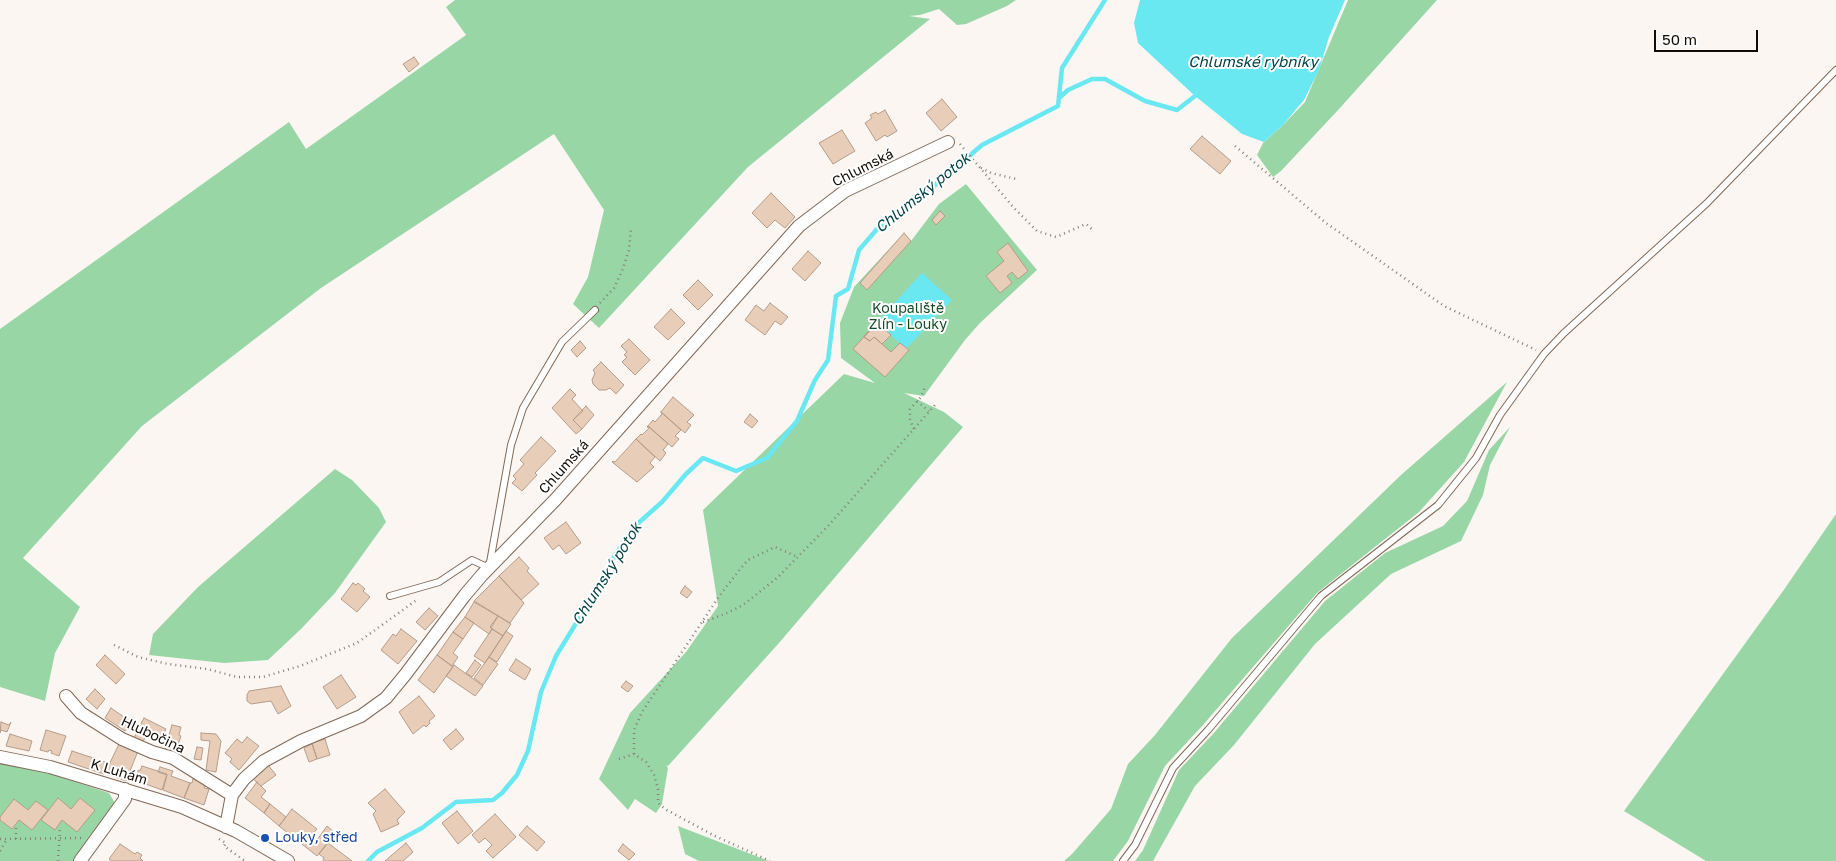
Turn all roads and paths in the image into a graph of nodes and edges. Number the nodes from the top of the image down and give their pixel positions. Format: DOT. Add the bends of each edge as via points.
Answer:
graph roads {
  1 [pos="1836,70"];
  2 [pos="948,142"];
  3 [pos="1235,146"];
  4 [pos="966,152"];
  5 [pos="980,167"];
  6 [pos="1016,179"];
  7 [pos="631,228"];
  8 [pos="1094,230"];
  9 [pos="595,310"];
  10 [pos="1544,354"];
  11 [pos="925,387"];
  12 [pos="917,401"];
  13 [pos="935,405"];
  14 [pos="929,412"];
  15 [pos="914,429"];
  16 [pos="798,556"];
  17 [pos="489,568"];
  18 [pos="439,582"];
  19 [pos="390,596"];
  20 [pos="703,622"];
  21 [pos="114,645"];
  22 [pos="66,696"];
  23 [pos="634,754"];
  24 [pos="0,757"];
  25 [pos="619,760"];
  26 [pos="125,789"];
  27 [pos="232,796"];
  28 [pos="226,826"];
  29 [pos="16,827"];
  30 [pos="60,827"];
  31 [pos="60,838"];
  32 [pos="85,838"];
  33 [pos="0,839"];
  34 [pos="7,839"];
  35 [pos="16,839"];
  36 [pos="0,851"];
  37 [pos="58,861"];
  38 [pos="80,861"];
  39 [pos="288,861"];
  40 [pos="770,861"];
  41 [pos="1123,861"];
  1 -- 10 [label="lane" via="1707,203"];
  2 -- 17 [label="street, Chlumská" via="845,191 799,226 556,499"];
  3 -- 10 [label="path" via="1326,223 1444,306"];
  4 -- 5 [label="path"];
  5 -- 6 [label="path"];
  5 -- 8 [label="path" via="1037,231 1056,237 1086,224"];
  7 -- 9 [label="path" via="629,250 622,271 614,288"];
  9 -- 17 [label="lane" via="562,342 523,408 511,445"];
  10 -- 41 [label="lane" via="1500,415 1476,458 1438,505 1321,596 1173,768 1135,845"];
  11 -- 12 [label="path"];
  12 -- 14 [label="path"];
  12 -- 15 [label="path" via="910,409"];
  13 -- 14 [label="path"];
  14 -- 15 [label="path"];
  15 -- 16 [label="path"];
  16 -- 20 [label="path" via="777,578 742,605"];
  16 -- 20 [label="path" via="775,547 748,560"];
  17 -- 18 [label="lane" via="472,560"];
  17 -- 27 [label="street, Chlumská" via="386,698 361,716 301,741 264,761 244,779"];
  18 -- 19 [label="lane"];
  18 -- 21 [label="path" via="357,643 263,677 237,677 168,664 138,657"];
  20 -- 23 [label="path" via="642,712 634,730"];
  22 -- 27 [label="street, Hlubočina" via="81,713 122,738 173,758"];
  23 -- 25 [label="path"];
  23 -- 40 [label="path" via="646,762 654,775 658,803 665,810"];
  24 -- 26 [label="street, K Luhám" via="43,765"];
  26 -- 28 [label="street, K Luhám" via="182,807"];
  26 -- 38 [label="street" via="125,799"];
  27 -- 28 [label="street, Chlumská"];
  28 -- 39 [label="street, K Luhám"];
  29 -- 35 [label="path"];
  30 -- 31 [label="path"];
  31 -- 32 [label="path"];
  31 -- 35 [label="path"];
  31 -- 37 [label="path"];
  33 -- 34 [label="path"];
  34 -- 35 [label="path"];
  34 -- 36 [label="path"];
}
